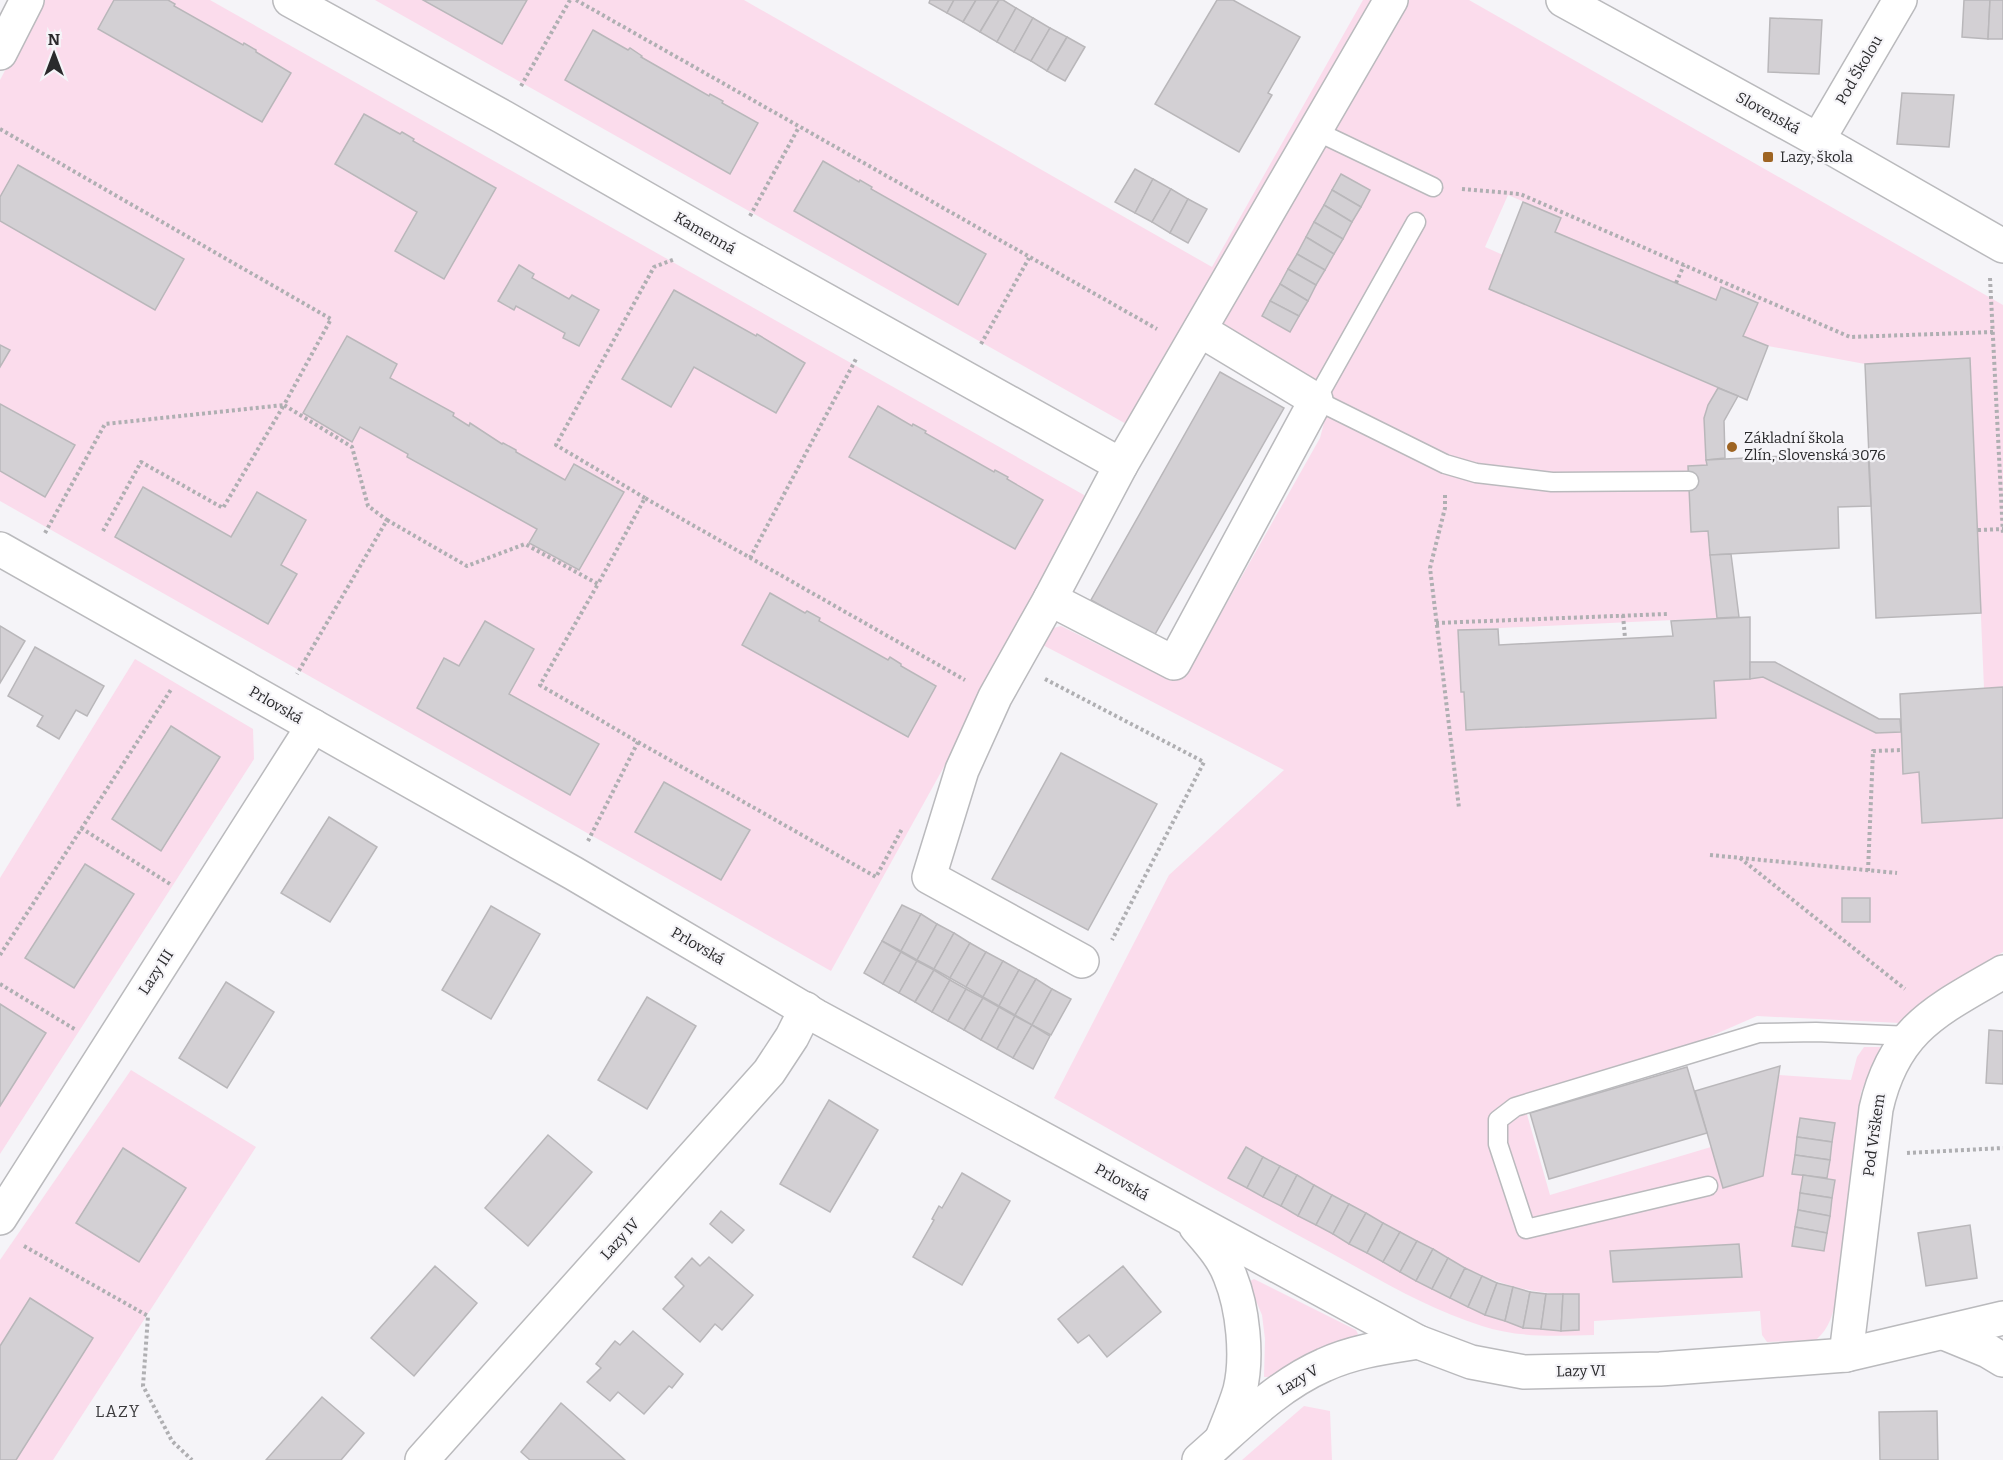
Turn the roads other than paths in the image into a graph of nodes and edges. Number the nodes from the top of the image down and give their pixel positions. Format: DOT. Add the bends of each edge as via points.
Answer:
graph roads {
  1 [pos="27,0"];
  2 [pos="290,0"];
  3 [pos="1391,0"];
  4 [pos="1563,0"];
  5 [pos="1900,0"];
  6 [pos="0,53"];
  7 [pos="1316,130"];
  8 [pos="1818,140"];
  9 [pos="1432,187"];
  10 [pos="1416,222"];
  11 [pos="2003,246"];
  12 [pos="1200,330"];
  13 [pos="1316,400"];
  14 [pos="1121,465"];
  15 [pos="1689,481"];
  16 [pos="0,549"];
  17 [pos="1050,599"];
  18 [pos="313,726"];
  19 [pos="1095,954"];
  20 [pos="2003,972"];
  21 [pos="806,1009"];
  22 [pos="1911,1036"];
  23 [pos="1708,1186"];
  24 [pos="1189,1218"];
  25 [pos="10,1231"];
  26 [pos="2003,1318"];
  27 [pos="1944,1333"];
  28 [pos="1418,1342"];
  29 [pos="1846,1355"];
  30 [pos="2003,1360"];
  31 [pos="1211,1450"];
  32 [pos="422,1460"];
  1 -- 6 [label="street"];
  2 -- 14 [label="street, Kamenná"];
  3 -- 7 [label="street"];
  4 -- 8 [label="street, Slovenská"];
  5 -- 8 [label="street, Pod Školou"];
  7 -- 9 [label="lane"];
  7 -- 12 [label="street"];
  8 -- 11 [label="street, Slovenská"];
  10 -- 13 [label="lane"];
  12 -- 13 [label="street"];
  12 -- 14 [label="street"];
  13 -- 15 [label="lane" via="1445,464 1476,473 1552,482"];
  13 -- 17 [label="street" via="1174,663"];
  14 -- 17 [label="street"];
  16 -- 18 [label="street, Prlovská"];
  17 -- 19 [label="street" via="995,697 962,770 929,877"];
  18 -- 21 [label="street, Prlovská"];
  18 -- 25 [label="street, Lazy III" via="107,1049"];
  20 -- 22 [label="street, Pod Vrškem" via="1934,1012"];
  21 -- 24 [label="street, Prlovská"];
  21 -- 32 [label="street, Lazy IV" via="769,1072"];
  22 -- 23 [label="lane" via="1759,1033 1515,1107 1498,1120 1498,1144 1526,1229"];
  22 -- 29 [label="street, Pod Vrškem" via="1888,1068 1880,1088"];
  24 -- 28 [label="street, Lazy VI"];
  24 -- 31 [label="street, Prlovská" via="1221,1258 1230,1276 1243,1341 1240,1389"];
  26 -- 27 [label="street, Lazy VI"];
  27 -- 29 [label="street, Lazy VI"];
  27 -- 30 [label="street"];
  28 -- 29 [label="street, Lazy VI" via="1470,1362 1524,1372 1660,1369"];
  28 -- 31 [label="street, Lazy V" via="1369,1350 1324,1365 1278,1392"];
}
